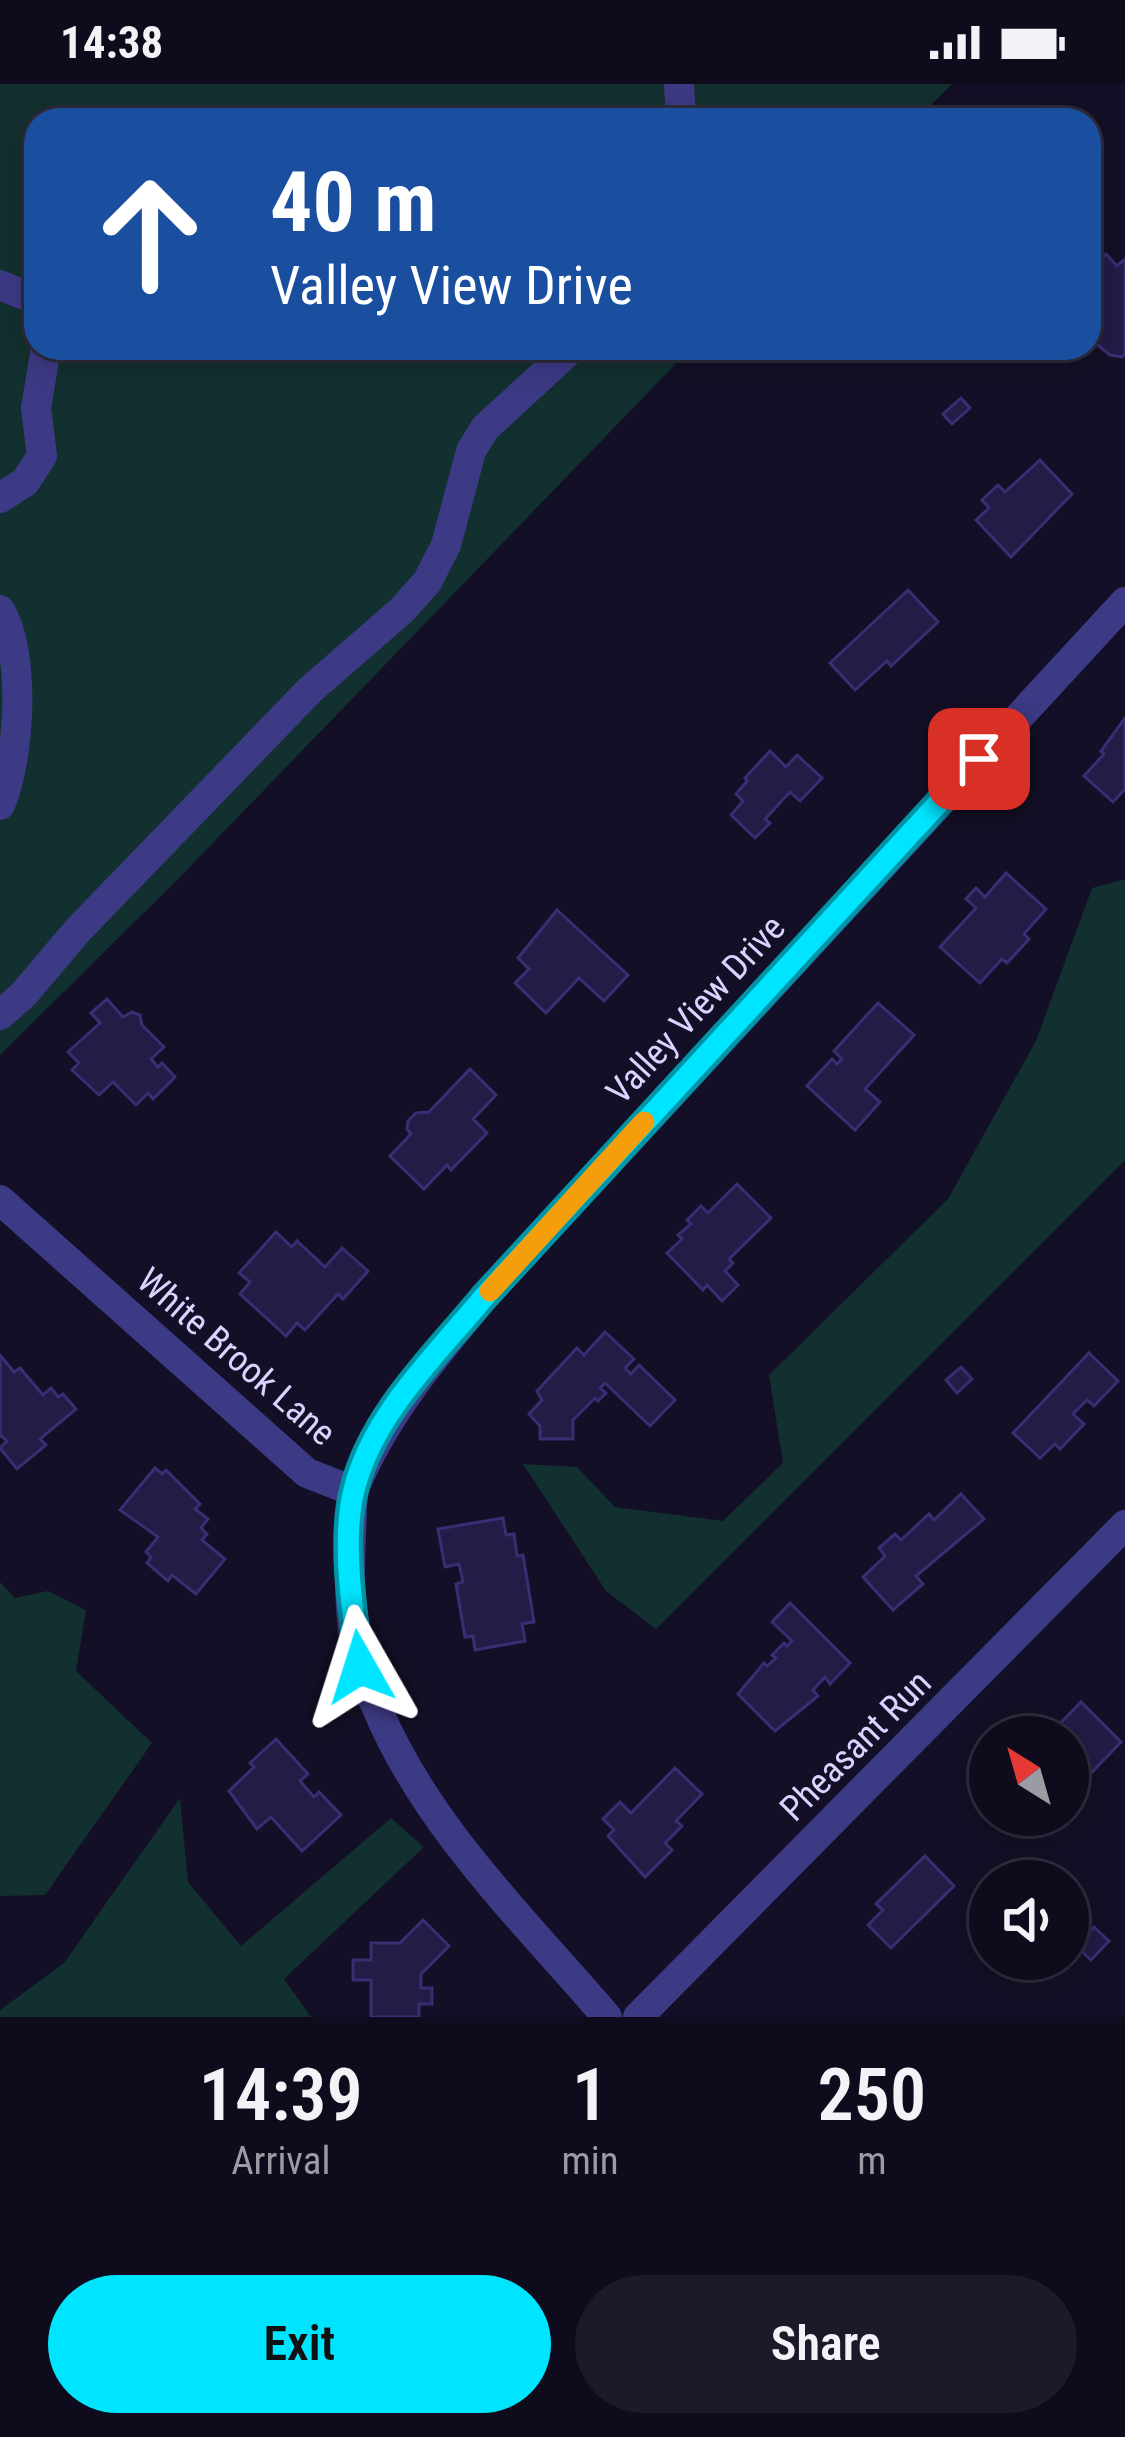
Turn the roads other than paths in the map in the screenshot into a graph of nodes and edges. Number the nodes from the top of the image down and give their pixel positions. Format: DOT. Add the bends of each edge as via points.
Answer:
graph roads {
  1 [pos="44,360"];
  2 [pos="559,360"];
  3 [pos="0,499"];
  4 [pos="1125,602"];
  5 [pos="0,610"];
  6 [pos="0,805"];
  7 [pos="0,1015"];
  8 [pos="0,1200"];
  9 [pos="353,1491"];
  10 [pos="1125,1525"];
  11 [pos="607,2017"];
  12 [pos="638,2017"];
  1 -- 3 [label="street" via="36,408 42,456 25,482"];
  2 -- 7 [label="street" via="471,451 446,545 427,582 310,690"];
  4 -- 9 [label="street, Valley View Drive" via="484,1297 408,1388"];
  5 -- 6 [label="street" via="14,642 15,696 12,767"];
  8 -- 9 [label="street, White Brook Lane" via="307,1473"];
  9 -- 11 [label="street, White Brook Lane" via="360,1667 390,1741 446,1827"];
  10 -- 12 [label="street, Pheasant Run"];
}
